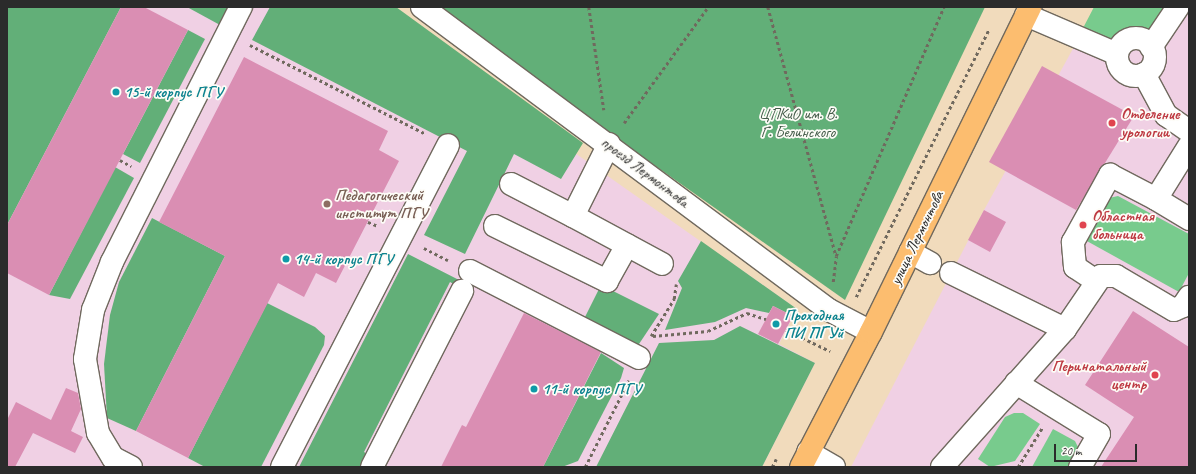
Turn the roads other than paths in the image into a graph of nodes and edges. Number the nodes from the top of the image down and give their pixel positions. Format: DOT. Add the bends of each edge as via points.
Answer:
graph roads {
  1 [pos="241,7"];
  2 [pos="422,7"];
  3 [pos="1178,7"];
  4 [pos="1028,11"];
  5 [pos="1151,47"];
  6 [pos="1118,54"];
  7 [pos="1144,74"];
  8 [pos="1189,131"];
  9 [pos="609,144"];
  10 [pos="448,146"];
  11 [pos="1189,146"];
  12 [pos="511,184"];
  13 [pos="1156,199"];
  14 [pos="573,216"];
  15 [pos="1189,219"];
  16 [pos="495,226"];
  17 [pos="627,245"];
  18 [pos="910,252"];
  19 [pos="930,263"];
  20 [pos="662,264"];
  21 [pos="470,271"];
  22 [pos="951,273"];
  23 [pos="1096,281"];
  24 [pos="462,291"];
  25 [pos="1189,298"];
  26 [pos="1065,329"];
  27 [pos="871,332"];
  28 [pos="639,358"];
  29 [pos="1016,383"];
  30 [pos="804,460"];
  31 [pos="118,464"];
  32 [pos="282,467"];
  33 [pos="372,467"];
  34 [pos="834,467"];
  35 [pos="942,467"];
  36 [pos="1080,467"];
  1 -- 31 [label="street" via="112,262 93,310 85,359 98,433"];
  2 -- 9 [label="street, проезд Лермонтова"];
  3 -- 5 [label="street"];
  4 -- 6 [label="street"];
  4 -- 18 [label="main road, улица Лермонтова"];
  5 -- 6 [label="street" via="1135,39 1124,43"];
  5 -- 7 [label="street" via="1154,62"];
  6 -- 7 [label="street" via="1123,71 1133,76"];
  7 -- 8 [label="street" via="1166,114"];
  9 -- 14 [label="street"];
  9 -- 27 [label="street, проезд Лермонтова" via="837,315"];
  10 -- 32 [label="street"];
  11 -- 13 [label="street"];
  12 -- 14 [label="street"];
  13 -- 15 [label="street"];
  13 -- 23 [label="street" via="1110,175 1073,242 1076,267"];
  14 -- 17 [label="street"];
  16 -- 17 [label="street" via="607,281"];
  17 -- 20 [label="street"];
  18 -- 19 [label="street"];
  18 -- 27 [label="main road, улица Лермонтова"];
  21 -- 28 [label="street"];
  22 -- 26 [label="street"];
  23 -- 25 [label="street" via="1101,276 1116,276 1174,310 1183,306"];
  23 -- 26 [label="street"];
  24 -- 33 [label="street"];
  26 -- 29 [label="street"];
  27 -- 30 [label="main road, улица Лермонтова"];
  29 -- 35 [label="street"];
  29 -- 36 [label="street" via="1099,434"];
  30 -- 34 [label="street"];
}
